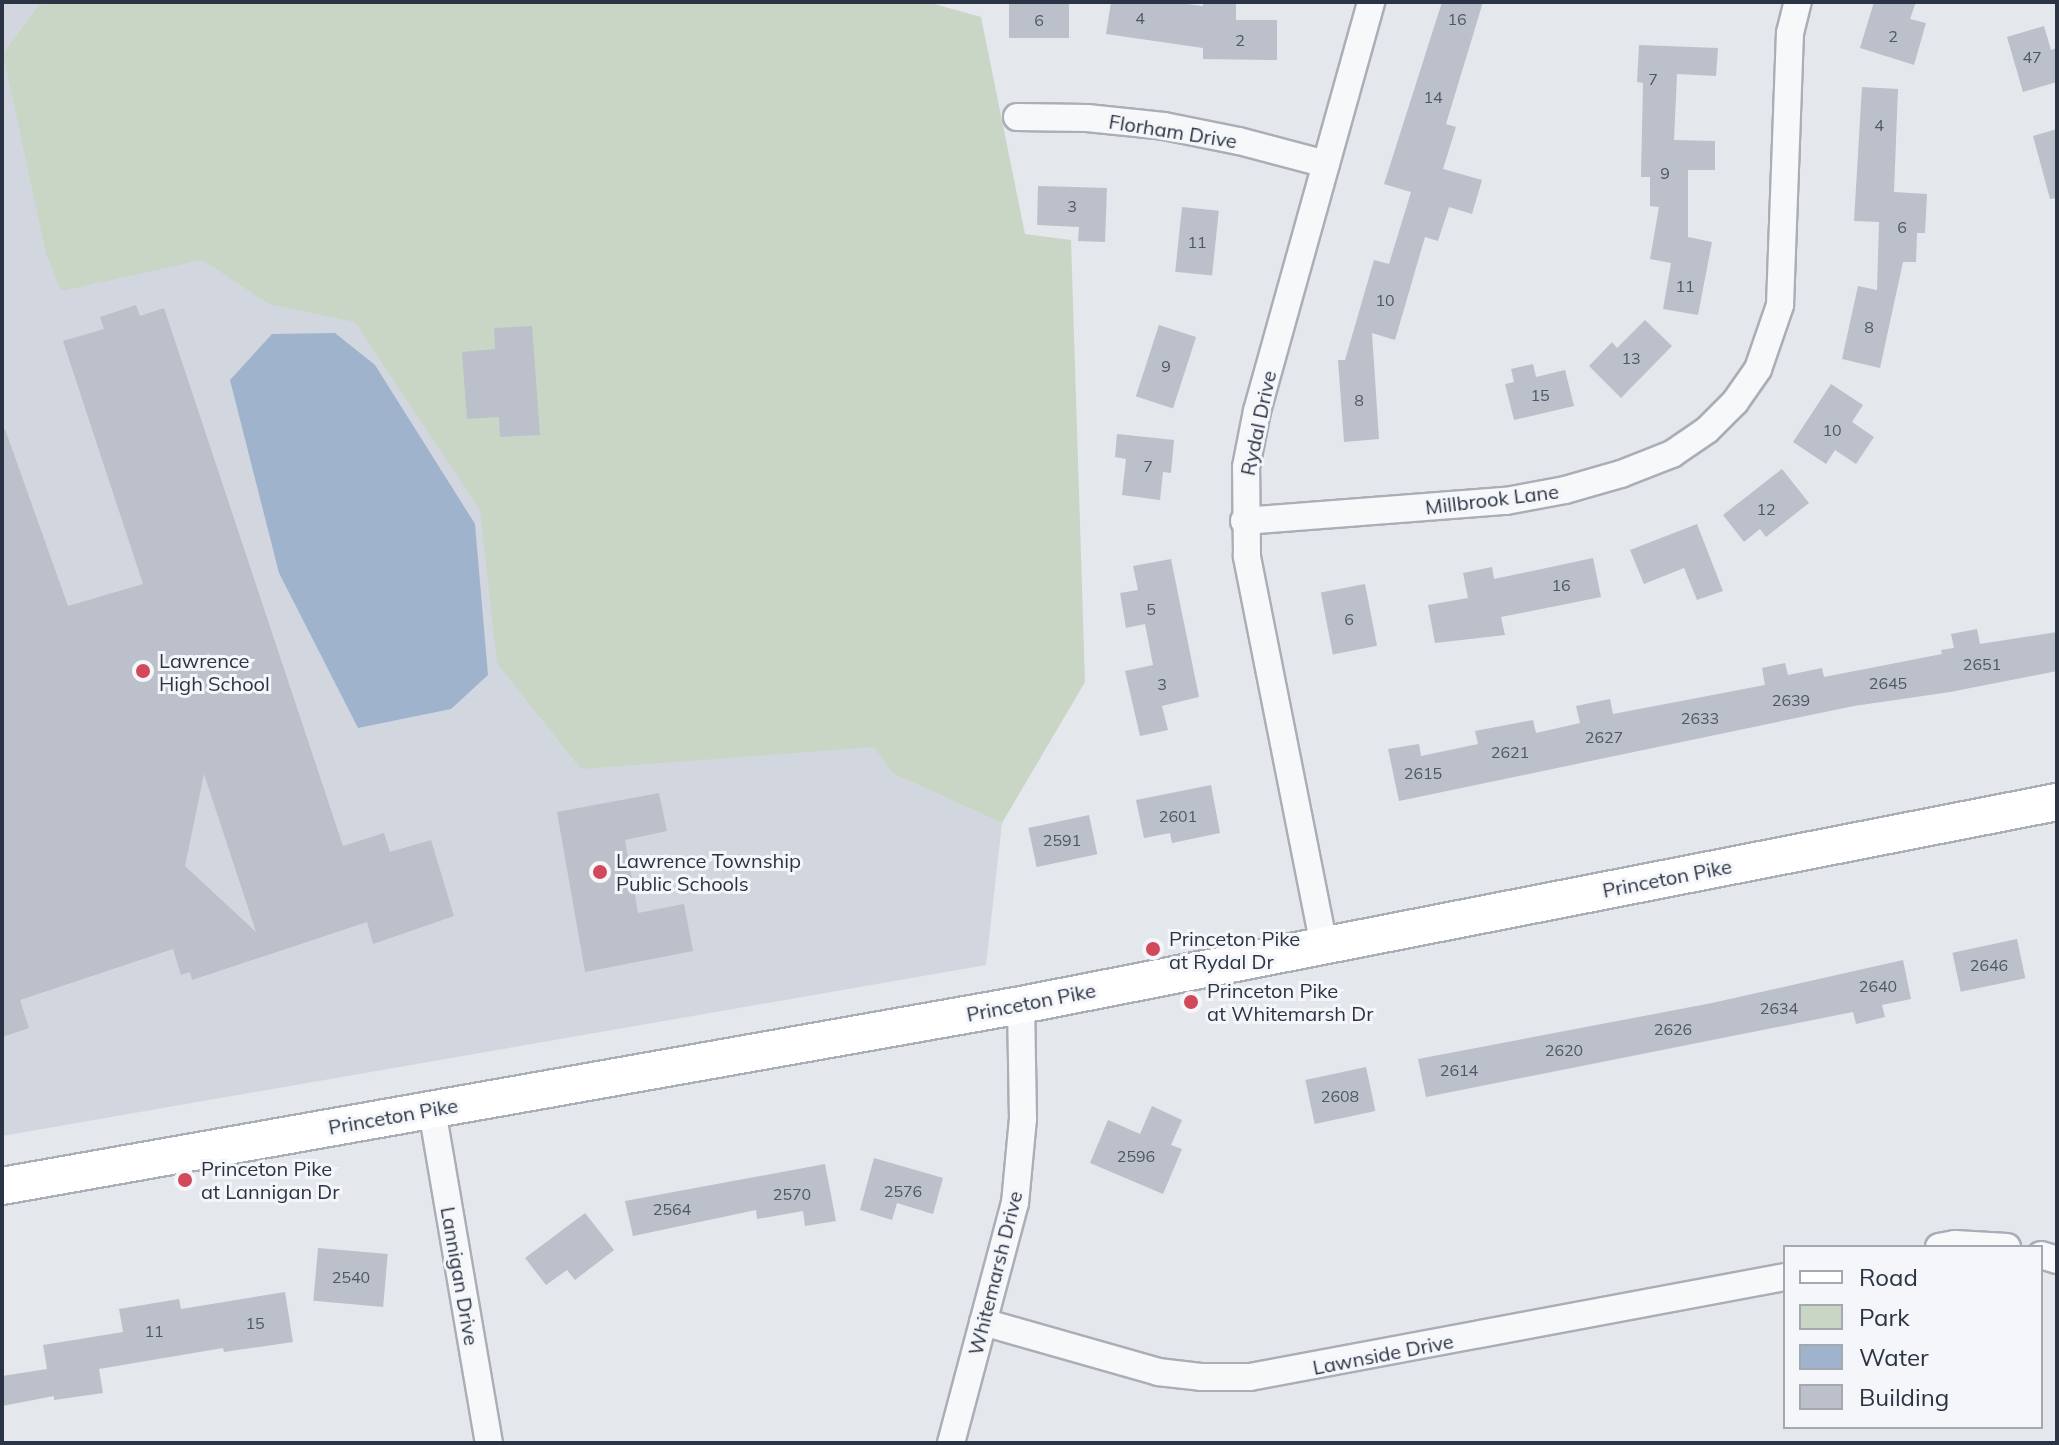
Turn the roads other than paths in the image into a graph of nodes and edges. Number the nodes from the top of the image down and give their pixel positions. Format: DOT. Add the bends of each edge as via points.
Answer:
graph roads {
  1 [pos="1371,2"];
  2 [pos="1798,2"];
  3 [pos="1017,117"];
  4 [pos="1326,164"];
  5 [pos="1244,521"];
  6 [pos="2057,802"];
  7 [pos="1324,946"];
  8 [pos="1021,1005"];
  9 [pos="432,1110"];
  10 [pos="2,1186"];
  11 [pos="1950,1245"];
  12 [pos="1972,1245"];
  13 [pos="1783,1277"];
  14 [pos="983,1322"];
  15 [pos="489,1443"];
  16 [pos="951,1443"];
  1 -- 4 [label="street, Rydal Drive"];
  2 -- 5 [label="street, Millbrook Lane" via="1790,33 1780,305 1758,369 1707,430 1672,454 1565,490 1506,501"];
  3 -- 4 [label="street, Florham Drive" via="1164,126"];
  4 -- 5 [label="street, Rydal Drive" via="1257,411 1246,467"];
  5 -- 7 [label="street, Rydal Drive"];
  6 -- 7 [label="main road, Princeton Pike"];
  7 -- 8 [label="main road, Princeton Pike"];
  8 -- 9 [label="main road, Princeton Pike"];
  8 -- 14 [label="street, Whitemarsh Drive" via="1018,1180"];
  9 -- 10 [label="main road, Princeton Pike"];
  9 -- 15 [label="street, Lannigan Drive"];
  11 -- 12 [label="street"];
  13 -- 14 [label="street, Lawnside Drive" via="1250,1377 1158,1372"];
  14 -- 16 [label="street, Whitemarsh Drive"];
}
